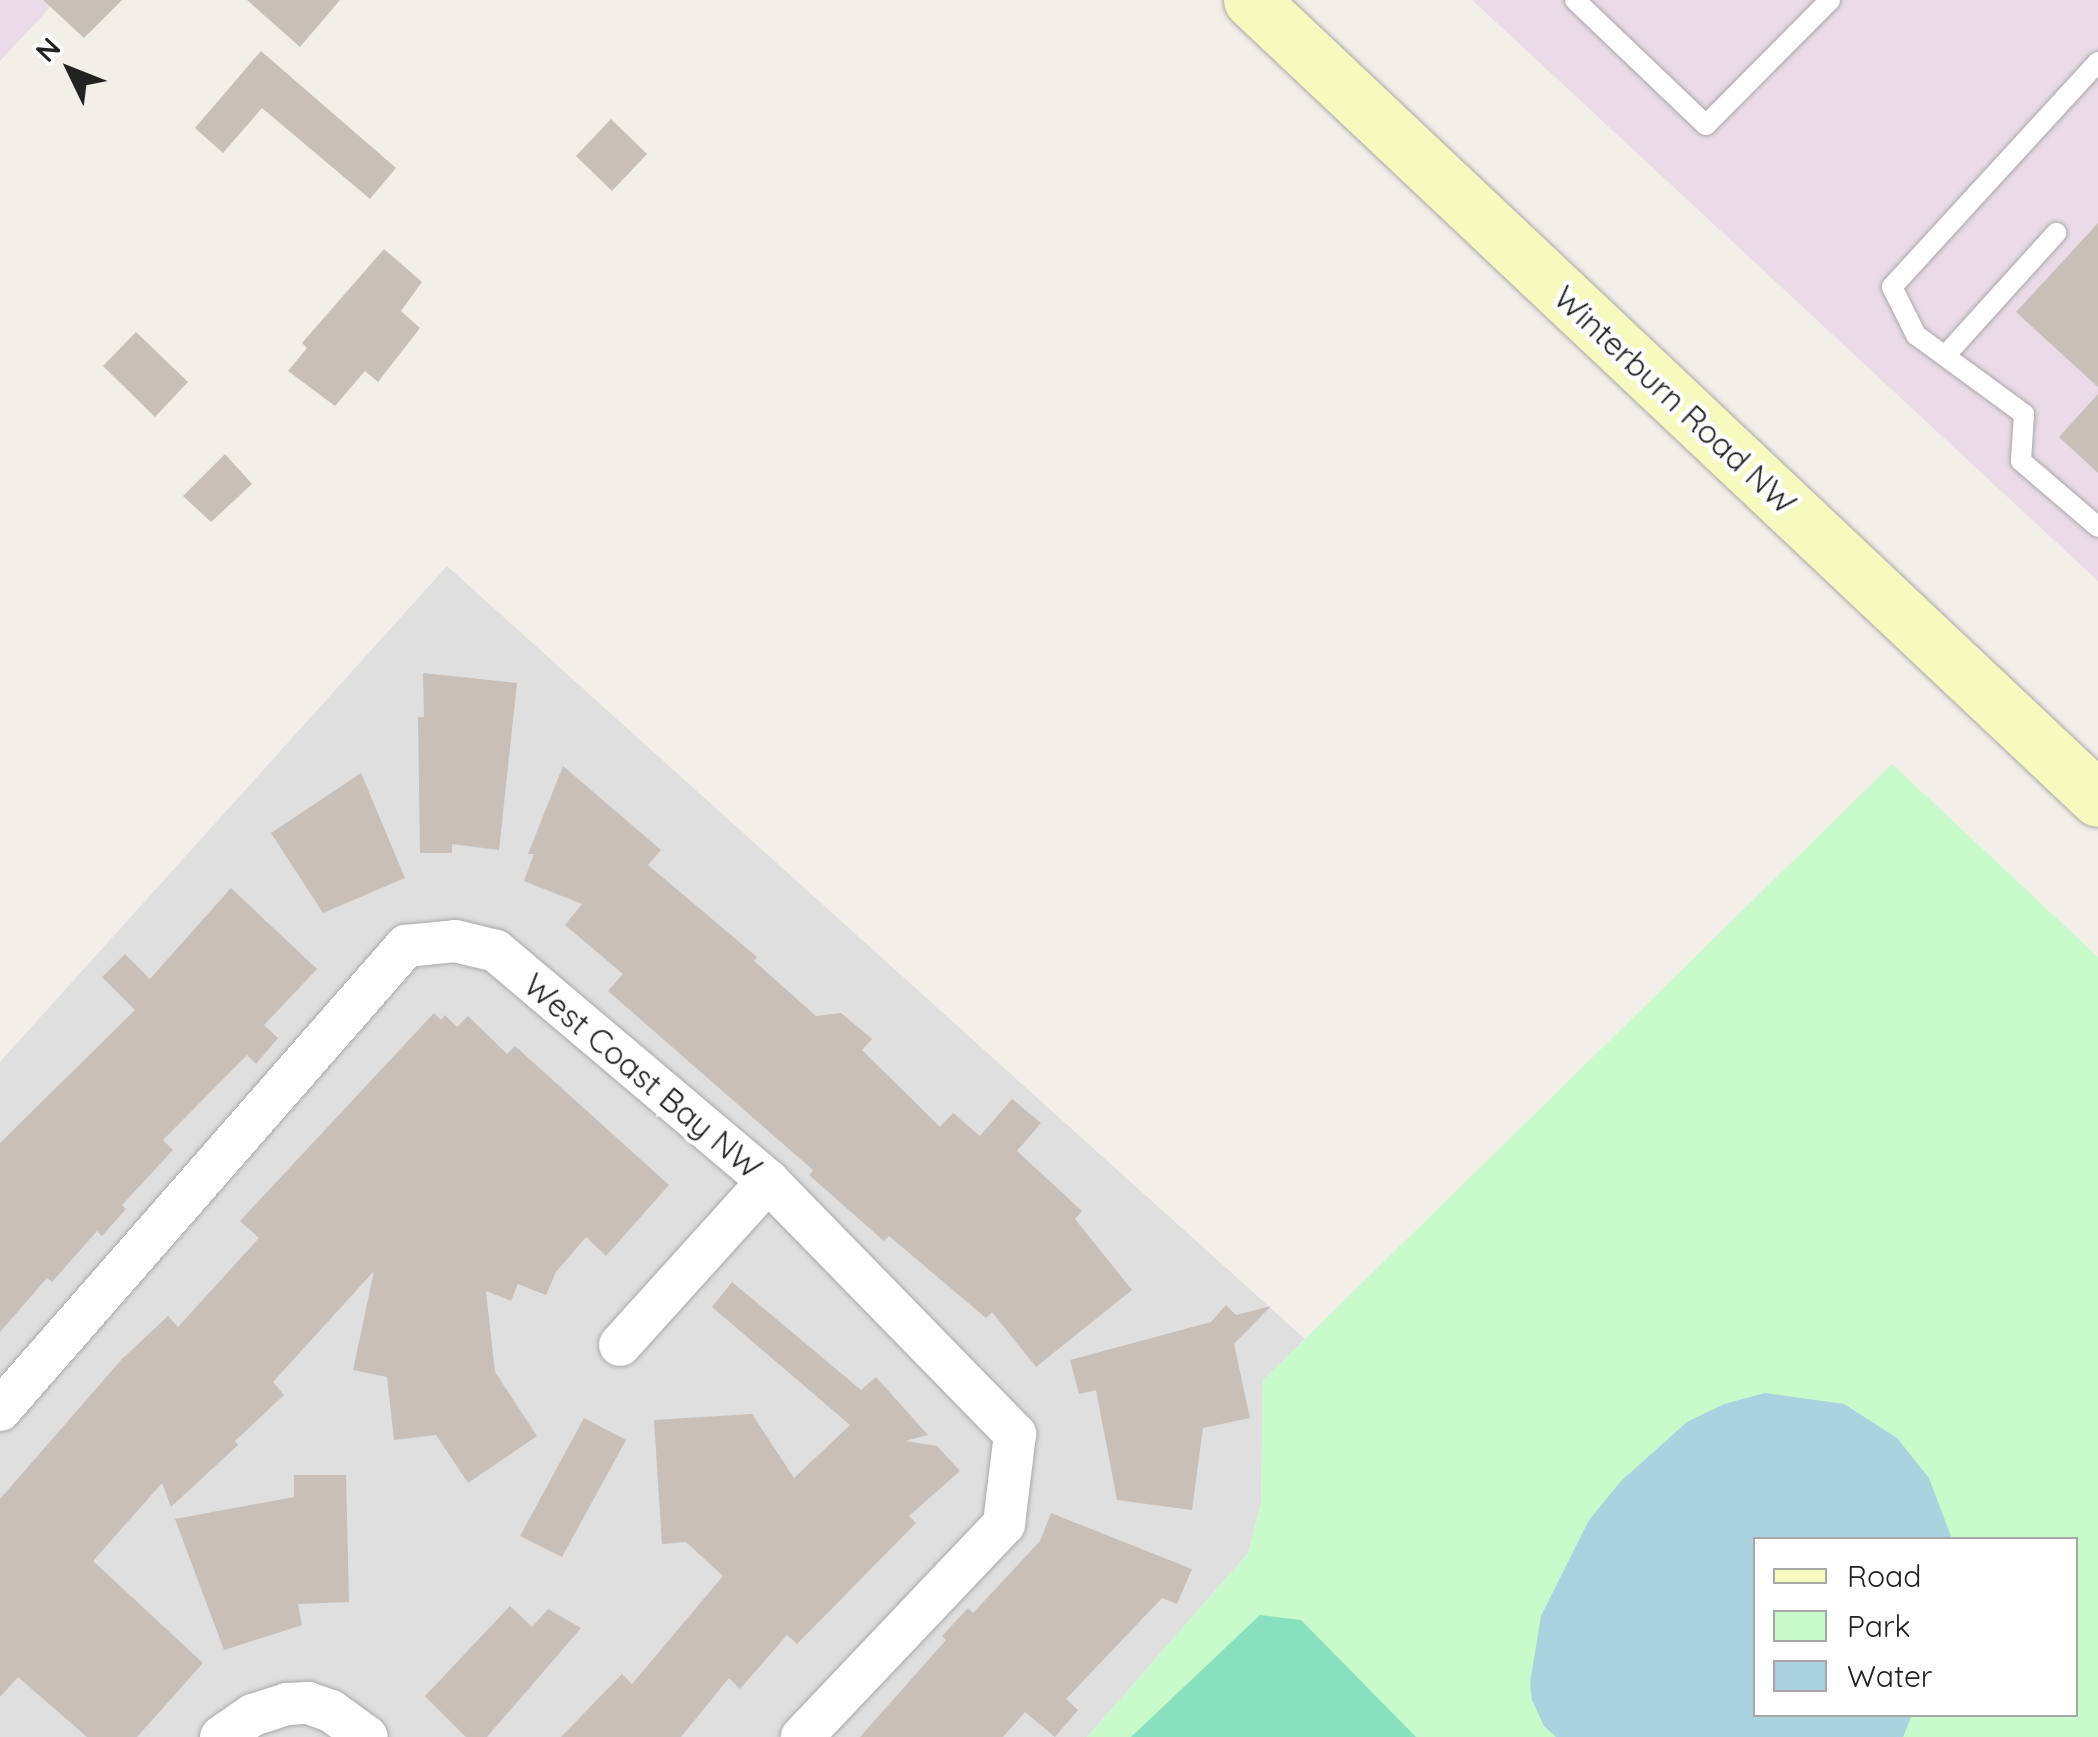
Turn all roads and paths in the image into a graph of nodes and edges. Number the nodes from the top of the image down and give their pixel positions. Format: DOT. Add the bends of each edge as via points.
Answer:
graph roads {
  1 [pos="1251,0"];
  2 [pos="1574,0"];
  3 [pos="1830,0"];
  4 [pos="2098,62"];
  5 [pos="2056,233"];
  6 [pos="1945,356"];
  7 [pos="2098,528"];
  8 [pos="2098,799"];
  9 [pos="768,1181"];
  10 [pos="620,1345"];
  11 [pos="0,1410"];
  12 [pos="222,1737"];
  13 [pos="367,1737"];
  14 [pos="802,1737"];
  1 -- 8 [label="main road, Winterburn Road NW"];
  2 -- 3 [label="lane" via="1706,125"];
  4 -- 6 [label="lane" via="1892,287 1916,335"];
  5 -- 6 [label="lane"];
  6 -- 7 [label="lane" via="2024,414 2021,461"];
  9 -- 10 [label="street"];
  9 -- 11 [label="street, West Coast Bay NW" via="496,951 455,941 406,946"];
  9 -- 14 [label="street, West Coast Bay NW" via="1015,1434 1004,1524"];
  12 -- 13 [label="street" via="253,1715 308,1703"];
}
